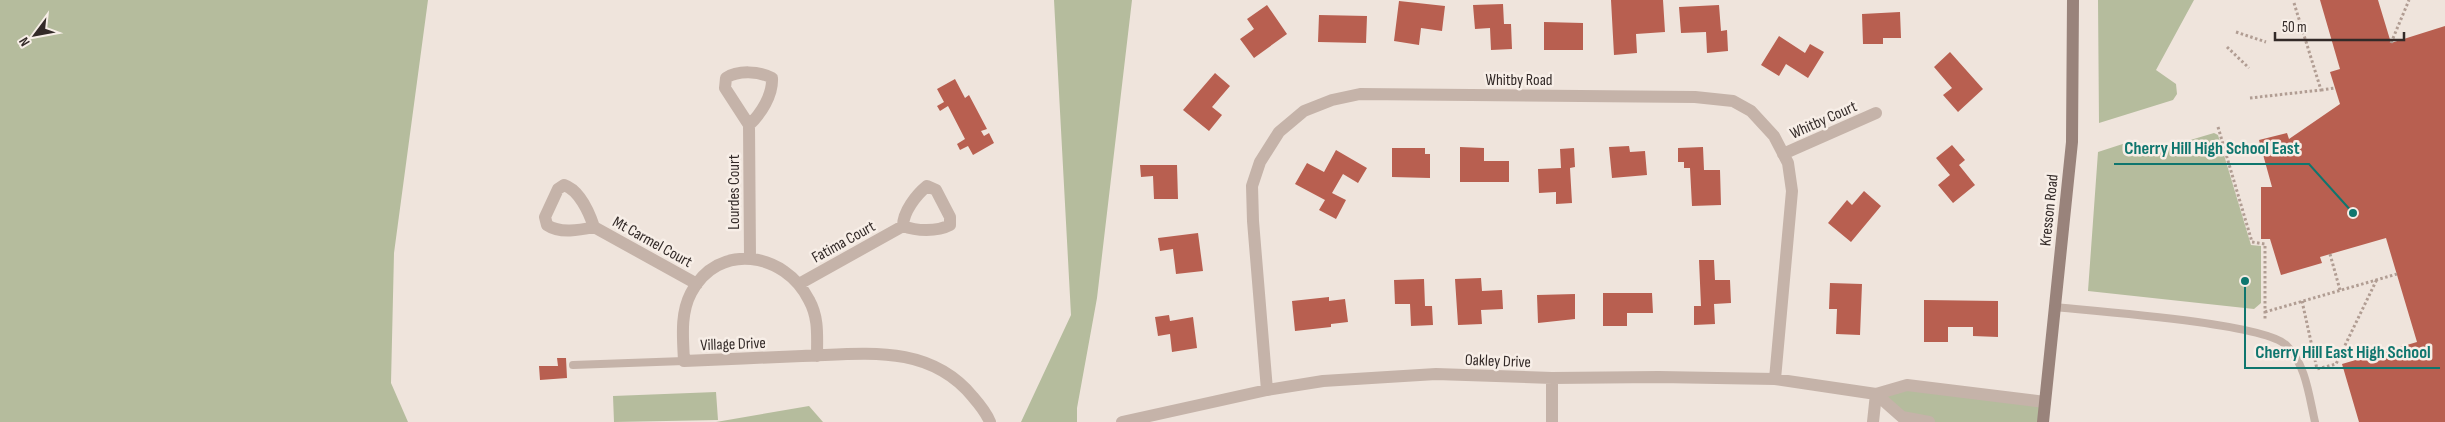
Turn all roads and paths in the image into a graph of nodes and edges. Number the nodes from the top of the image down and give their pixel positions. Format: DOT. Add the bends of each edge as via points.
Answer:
graph roads {
  1 [pos="2073,0"];
  2 [pos="2409,0"];
  3 [pos="2294,3"];
  4 [pos="2236,32"];
  5 [pos="2266,42"];
  6 [pos="2391,43"];
  7 [pos="2227,47"];
  8 [pos="2249,68"];
  9 [pos="2335,88"];
  10 [pos="2321,90"];
  11 [pos="2250,98"];
  12 [pos="1876,113"];
  13 [pos="749,125"];
  14 [pos="2218,127"];
  15 [pos="1783,154"];
  16 [pos="903,226"];
  17 [pos="594,227"];
  18 [pos="2330,254"];
  19 [pos="750,258"];
  20 [pos="2397,274"];
  21 [pos="2376,279"];
  22 [pos="697,284"];
  23 [pos="800,284"];
  24 [pos="2340,290"];
  25 [pos="2302,301"];
  26 [pos="2054,307"];
  27 [pos="2265,312"];
  28 [pos="2265,321"];
  29 [pos="817,356"];
  30 [pos="684,360"];
  31 [pos="574,366"];
  32 [pos="1552,378"];
  33 [pos="1775,380"];
  34 [pos="1267,390"];
  35 [pos="1876,394"];
  36 [pos="2044,402"];
  37 [pos="1172,416"];
  38 [pos="990,422"];
  39 [pos="1122,422"];
  40 [pos="1552,422"];
  41 [pos="1873,422"];
  42 [pos="1928,422"];
  43 [pos="2042,422"];
  44 [pos="2315,422"];
  1 -- 26 [label="street, Kresson Road" via="2072,142"];
  2 -- 6 [label="path"];
  3 -- 10 [label="path"];
  4 -- 5 [label="path"];
  7 -- 8 [label="path"];
  9 -- 10 [label="path"];
  10 -- 11 [label="path"];
  12 -- 15 [label="street, Whitby Court"];
  13 -- 13 [label="street" via="758,117 773,88 772,78 764,73 733,73 726,78 725,88"];
  13 -- 19 [label="street, Lourdes Court"];
  14 -- 27 [label="path" via="2252,242 2265,244"];
  15 -- 33 [label="street, Whitby Road" via="1788,163 1792,191"];
  15 -- 34 [label="street, Whitby Road" via="1774,136 1751,111 1733,101 1695,97 1360,94 1304,111 1278,132 1260,162 1252,186"];
  16 -- 23 [label="street, Fatima Court"];
  17 -- 22 [label="street, Mt Carmel Court"];
  18 -- 24 [label="path"];
  19 -- 22 [label="street, Village Drive" via="722,264"];
  19 -- 23 [label="street, Village Drive" via="783,269"];
  20 -- 21 [label="path"];
  21 -- 24 [label="path"];
  21 -- 25 [label="path" via="2336,364 2317,369"];
  22 -- 30 [label="street, Village Drive" via="690,294 683,318"];
  23 -- 29 [label="street, Village Drive" via="815,313"];
  24 -- 25 [label="path"];
  25 -- 27 [label="path"];
  26 -- 36 [label="street, Kresson Road"];
  26 -- 44 [label="lane" via="2185,321 2267,334 2285,344 2300,363"];
  27 -- 28 [label="path"];
  29 -- 30 [label="street, Village Drive"];
  29 -- 38 [label="street, Village Drive" via="869,352 915,359 944,370 966,388"];
  30 -- 31 [label="lane"];
  32 -- 33 [label="street, Oakley Drive"];
  32 -- 34 [label="street, Oakley Drive" via="1436,374 1323,382"];
  32 -- 40 [label="street"];
  33 -- 35 [label="street, Oakley Drive"];
  34 -- 37 [label="street, Oakley Drive"];
  35 -- 36 [label="street" via="1906,385"];
  35 -- 41 [label="street"];
  35 -- 42 [label="street" via="1902,417"];
  36 -- 43 [label="street, Kresson Road"];
  37 -- 39 [label="street, Oakley Drive"];
}
